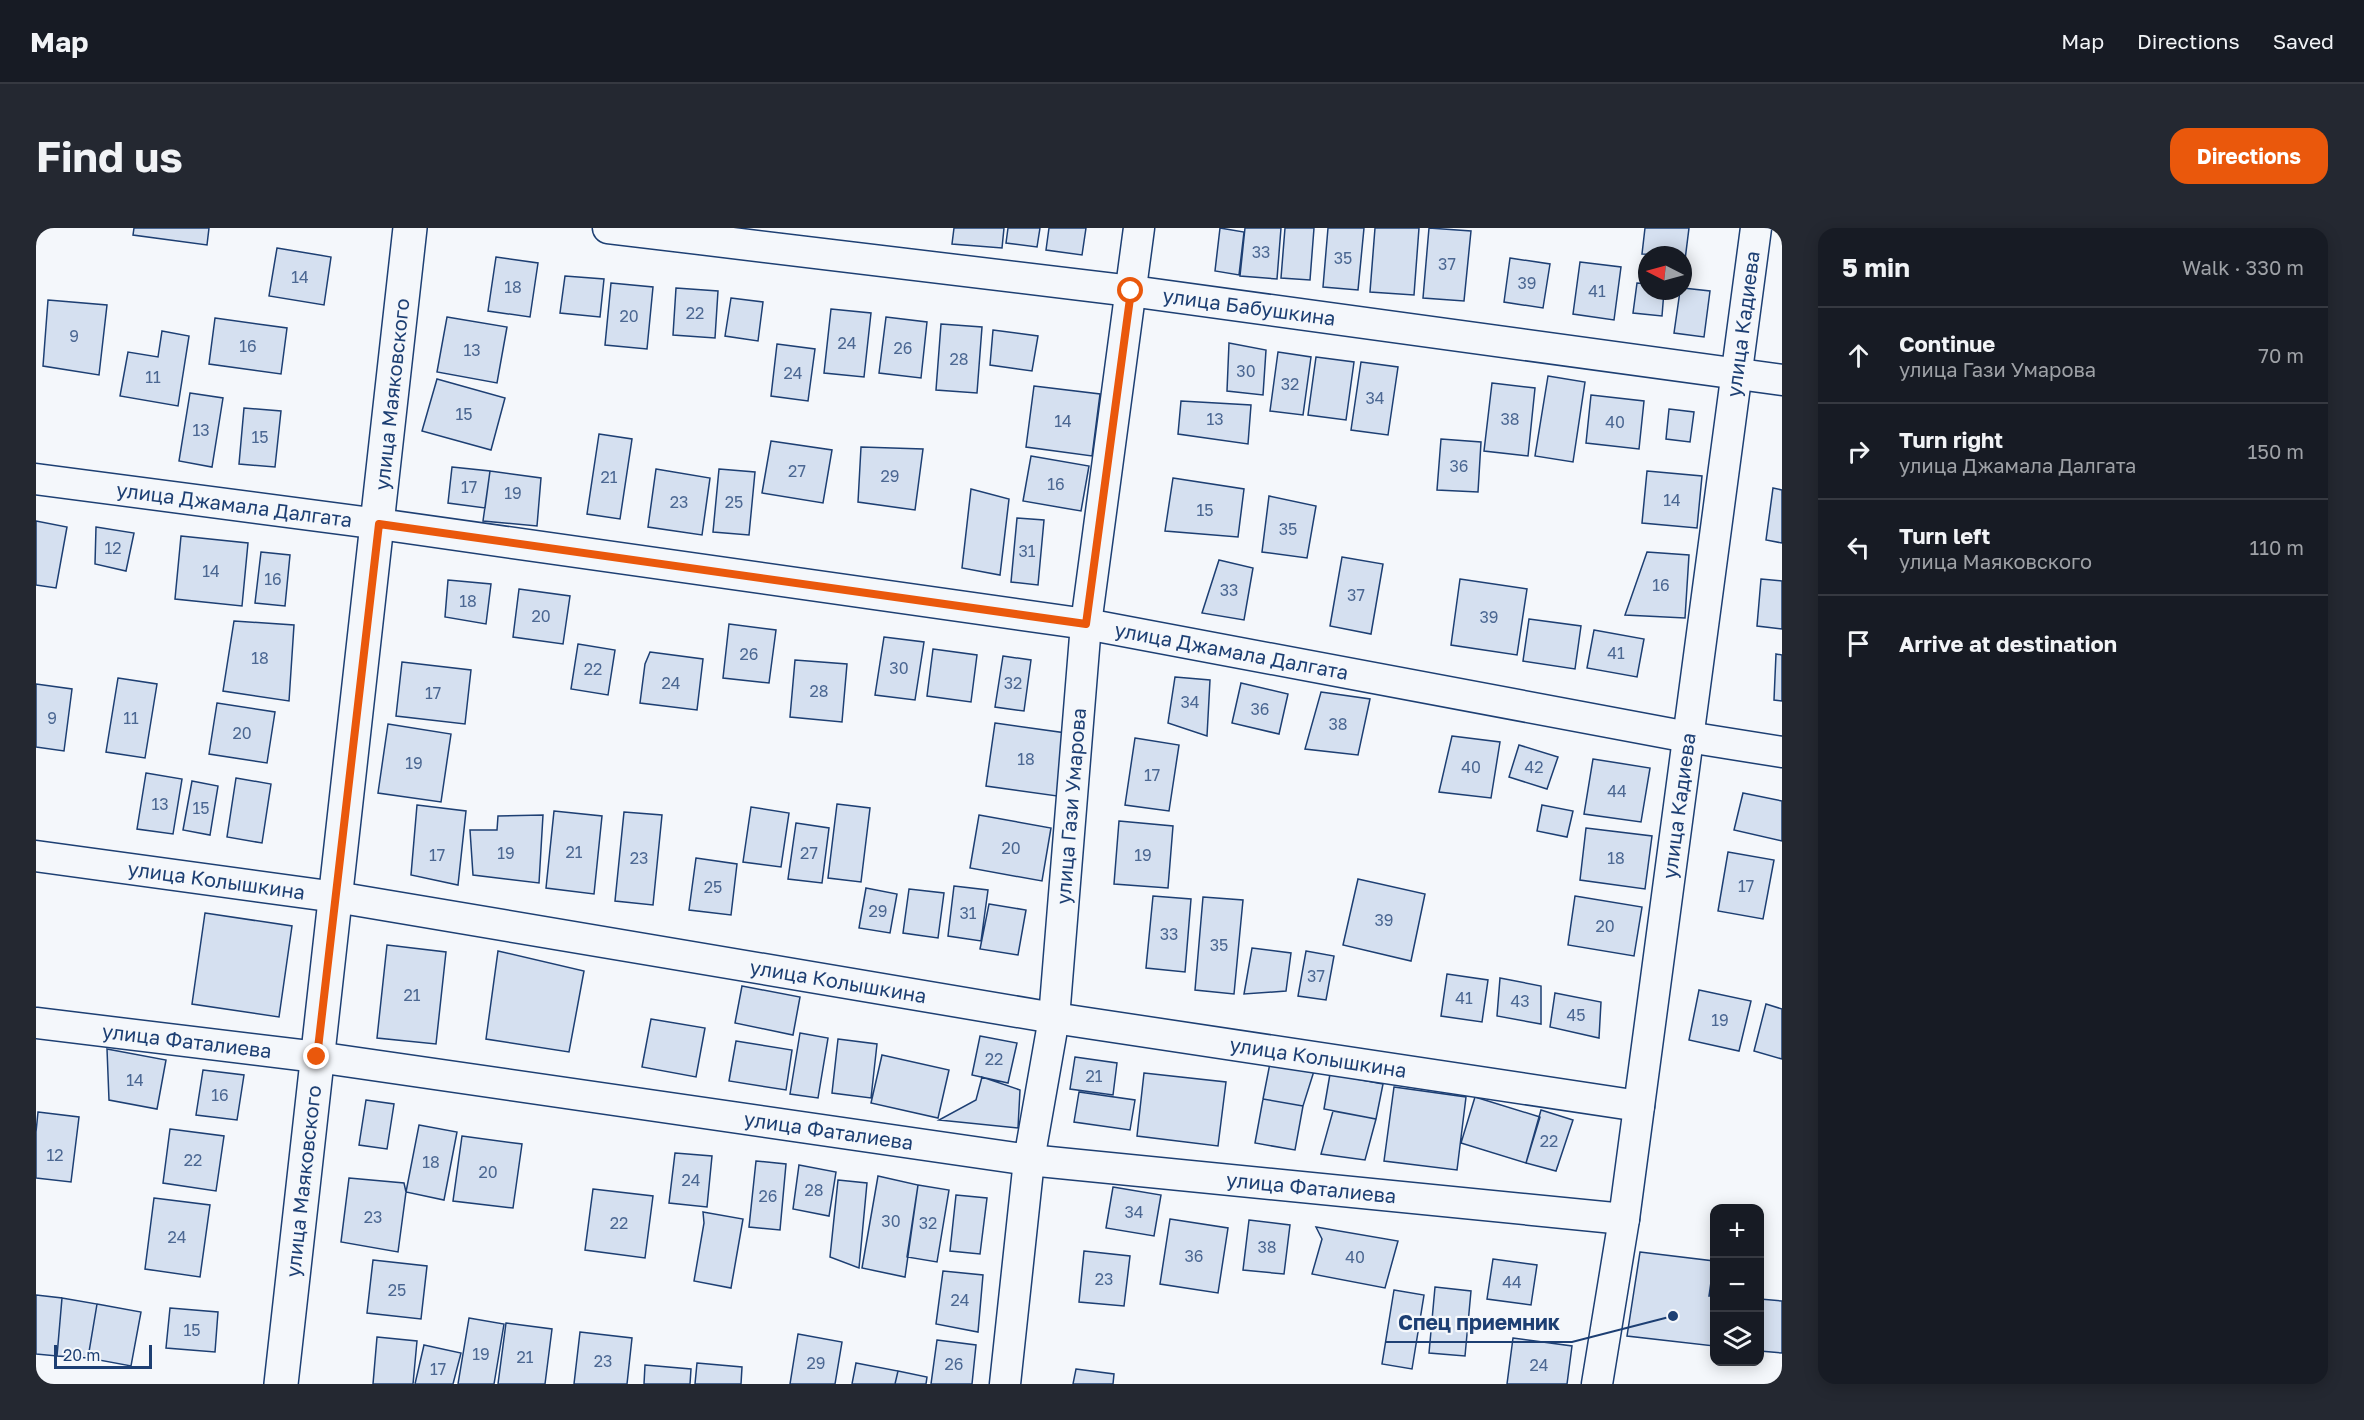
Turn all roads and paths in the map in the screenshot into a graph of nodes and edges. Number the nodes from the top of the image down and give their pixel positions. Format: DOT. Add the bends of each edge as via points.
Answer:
graph roads {
  1 [pos="410,228"];
  2 [pos="608,228"];
  3 [pos="1139,228"];
  4 [pos="1756,228"];
  5 [pos="1131,291"];
  6 [pos="1736,375"];
  7 [pos="1782,380"];
  8 [pos="36,479"];
  9 [pos="379,524"];
  10 [pos="1086,624"];
  11 [pos="1688,738"];
  12 [pos="1782,752"];
  13 [pos="36,856"];
  14 [pos="336,897"];
  15 [pos="1054,1018"];
  16 [pos="36,1023"];
  17 [pos="317,1057"];
  18 [pos="1639,1106"];
  19 [pos="1029,1161"];
  20 [pos="1624,1219"];
  21 [pos="281,1384"];
  22 [pos="1005,1384"];
  23 [pos="1597,1384"];
  1 -- 9 [label="street, улица Маяковского"];
  2 -- 5 [label="street, улица Бабушкина"];
  3 -- 5 [label="street, улица Гази Умарова"];
  4 -- 6 [label="street, улица Кадиева"];
  5 -- 6 [label="street, улица Бабушкина"];
  5 -- 10 [label="street, улица Гази Умарова"];
  6 -- 7 [label="street, улица Бабушкина"];
  6 -- 11 [label="street, улица Кадиева"];
  8 -- 9 [label="street, улица Джамала Далгата"];
  9 -- 10 [label="street, улица Джамала Далгата"];
  9 -- 14 [label="street, улица Маяковского"];
  10 -- 11 [label="street, улица Джамала Далгата"];
  10 -- 15 [label="street, улица Гази Умарова"];
  11 -- 12 [label="street, улица Джамала Далгата"];
  11 -- 18 [label="street, улица Кадиева"];
  13 -- 14 [label="street, улица Колышкина"];
  14 -- 15 [label="street, улица Колышкина"];
  14 -- 17 [label="street, улица Маяковского"];
  15 -- 18 [label="street, улица Колышкина"];
  15 -- 19 [label="street, улица Гази Умарова"];
  16 -- 17 [label="street, улица Фаталиева"];
  17 -- 19 [label="street, улица Фаталиева"];
  17 -- 21 [label="street, улица Маяковского"];
  18 -- 20 [label="street, улица Кадиева"];
  19 -- 20 [label="street, улица Фаталиева"];
  19 -- 22 [label="street, улица Гази Умарова"];
  20 -- 23 [label="street, улица Кадиева"];
}
